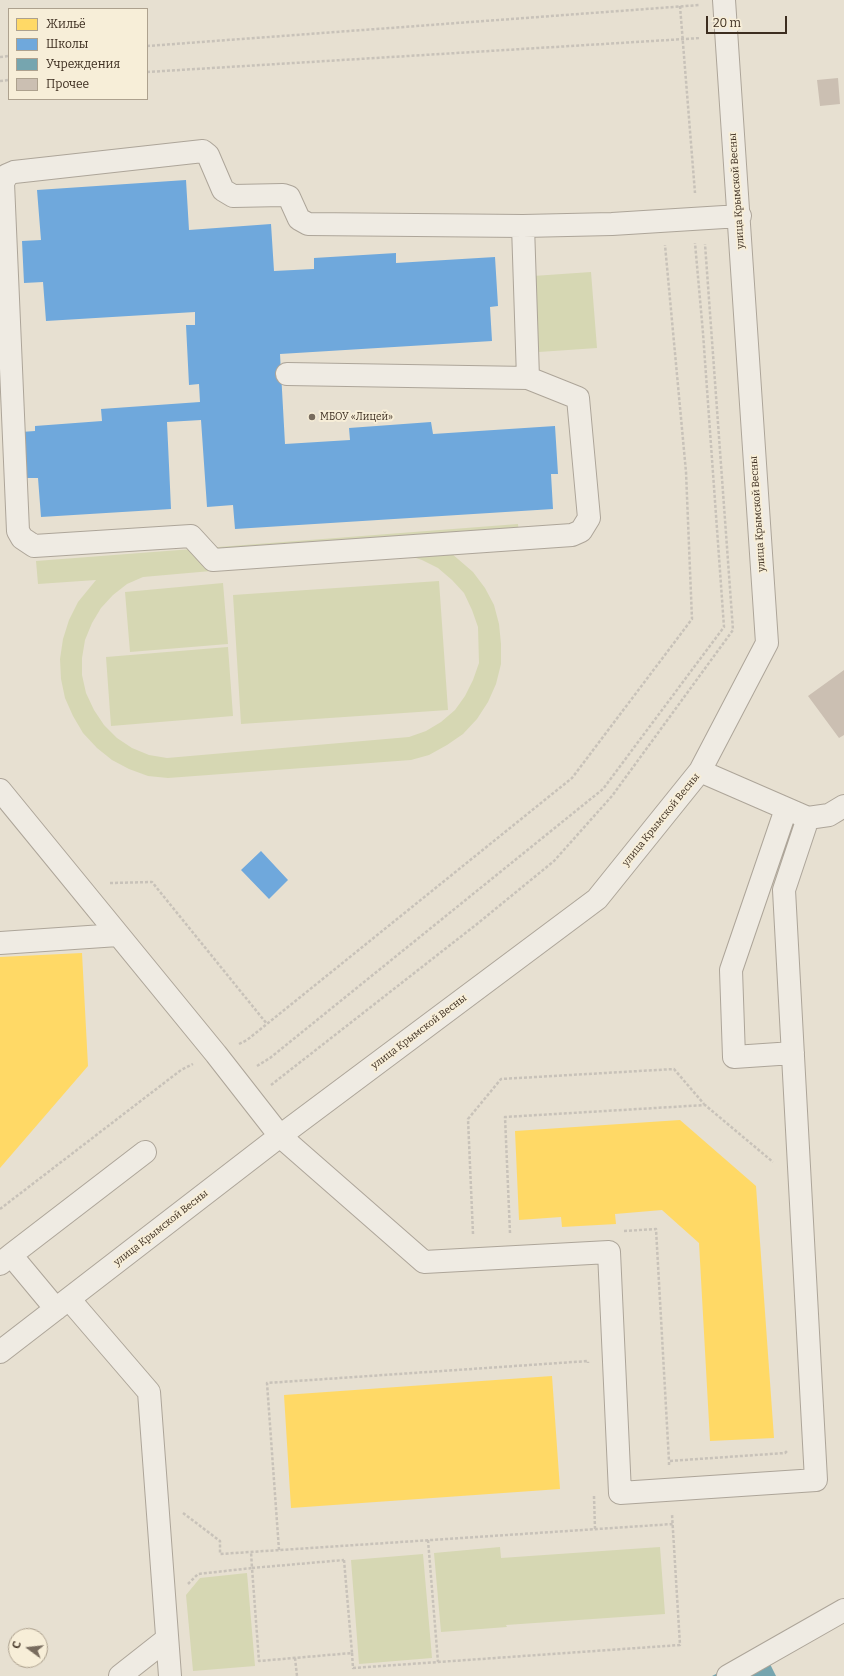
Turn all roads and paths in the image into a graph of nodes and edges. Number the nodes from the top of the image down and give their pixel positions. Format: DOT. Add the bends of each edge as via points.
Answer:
graph roads {
  1 [pos="724,2"];
  2 [pos="680,6"];
  3 [pos="726,36"];
  4 [pos="683,39"];
  5 [pos="148,46"];
  6 [pos="148,72"];
  7 [pos="740,216"];
  8 [pos="697,225"];
  9 [pos="524,226"];
  10 [pos="665,242"];
  11 [pos="287,374"];
  12 [pos="528,378"];
  13 [pos="700,771"];
  14 [pos="0,790"];
  15 [pos="786,809"];
  16 [pos="837,810"];
  17 [pos="808,818"];
  18 [pos="103,883"];
  19 [pos="118,935"];
  20 [pos="0,943"];
  21 [pos="268,1024"];
  22 [pos="793,1053"];
  23 [pos="216,1054"];
  24 [pos="253,1068"];
  25 [pos="268,1088"];
  26 [pos="705,1105"];
  27 [pos="280,1136"];
  28 [pos="145,1152"];
  29 [pos="0,1209"];
  30 [pos="6,1259"];
  31 [pos="474,1259"];
  32 [pos="63,1304"];
  33 [pos="0,1352"];
  34 [pos="588,1369"];
  35 [pos="593,1491"];
  36 [pos="156,1493"];
  37 [pos="673,1524"];
  38 [pos="595,1529"];
  39 [pos="428,1540"];
  40 [pos="279,1550"];
  41 [pos="251,1552"];
  42 [pos="252,1568"];
  43 [pos="185,1588"];
  44 [pos="844,1610"];
  45 [pos="167,1639"];
  46 [pos="295,1658"];
  47 [pos="438,1662"];
  48 [pos="120,1676"];
  49 [pos="170,1676"];
  50 [pos="297,1676"];
  51 [pos="728,1676"];
  1 -- 2 [label="path"];
  1 -- 3 [label="street, улица Крымской Весны"];
  2 -- 4 [label="path"];
  2 -- 5 [label="path"];
  3 -- 4 [label="path"];
  3 -- 7 [label="street, улица Крымской Весны"];
  4 -- 6 [label="path"];
  4 -- 8 [label="path"];
  7 -- 8 [label="street"];
  7 -- 13 [label="street, улица Крымской Весны" via="766,643"];
  8 -- 9 [label="street"];
  8 -- 24 [label="path" via="694,231 724,627 603,789 270,1058"];
  8 -- 25 [label="path" via="704,230 733,630 612,796 554,861"];
  9 -- 12 [label="street"];
  9 -- 12 [label="street" via="308,224 299,219 289,196 233,196 223,190 208,155 203,151 14,172 7,175 2,182 18,531 22,538 34,546 191,536 213,560 572,535 581,531 589,518 578,398"];
  10 -- 21 [label="path" via="686,472 692,619 572,778"];
  11 -- 12 [label="street"];
  13 -- 15 [label="street"];
  13 -- 27 [label="street, улица Крымской Весны" via="597,899"];
  14 -- 19 [label="street"];
  15 -- 17 [label="street"];
  15 -- 22 [label="street" via="731,970 731,978 734,1057"];
  16 -- 17 [label="street"];
  17 -- 22 [label="street" via="784,890"];
  18 -- 21 [label="path" via="152,882"];
  19 -- 20 [label="street"];
  19 -- 23 [label="street"];
  21 -- 23 [label="path" via="247,1040"];
  22 -- 31 [label="street" via="816,1480 620,1493 609,1252"];
  23 -- 27 [label="street"];
  23 -- 29 [label="path" via="181,1070"];
  26 -- 31 [label="path" via="674,1069 501,1079 468,1119"];
  27 -- 31 [label="street" via="424,1262"];
  27 -- 32 [label="street, улица Крымской Весны"];
  28 -- 30 [label="street"];
  30 -- 32 [label="street"];
  32 -- 33 [label="street, улица Крымской Весны"];
  32 -- 36 [label="street" via="149,1392"];
  34 -- 40 [label="path" via="588,1361 267,1382"];
  35 -- 38 [label="path"];
  36 -- 41 [label="path" via="220,1541 220,1554"];
  36 -- 45 [label="street"];
  37 -- 38 [label="path"];
  38 -- 39 [label="path"];
  39 -- 40 [label="path"];
  39 -- 47 [label="path"];
  40 -- 41 [label="path"];
  41 -- 42 [label="path"];
  42 -- 43 [label="path" via="198,1574"];
  42 -- 46 [label="path" via="259,1661"];
  42 -- 46 [label="path" via="344,1560 352,1653"];
  44 -- 51 [label="street"];
  45 -- 48 [label="street"];
  45 -- 49 [label="street"];
  46 -- 50 [label="path"];
}
